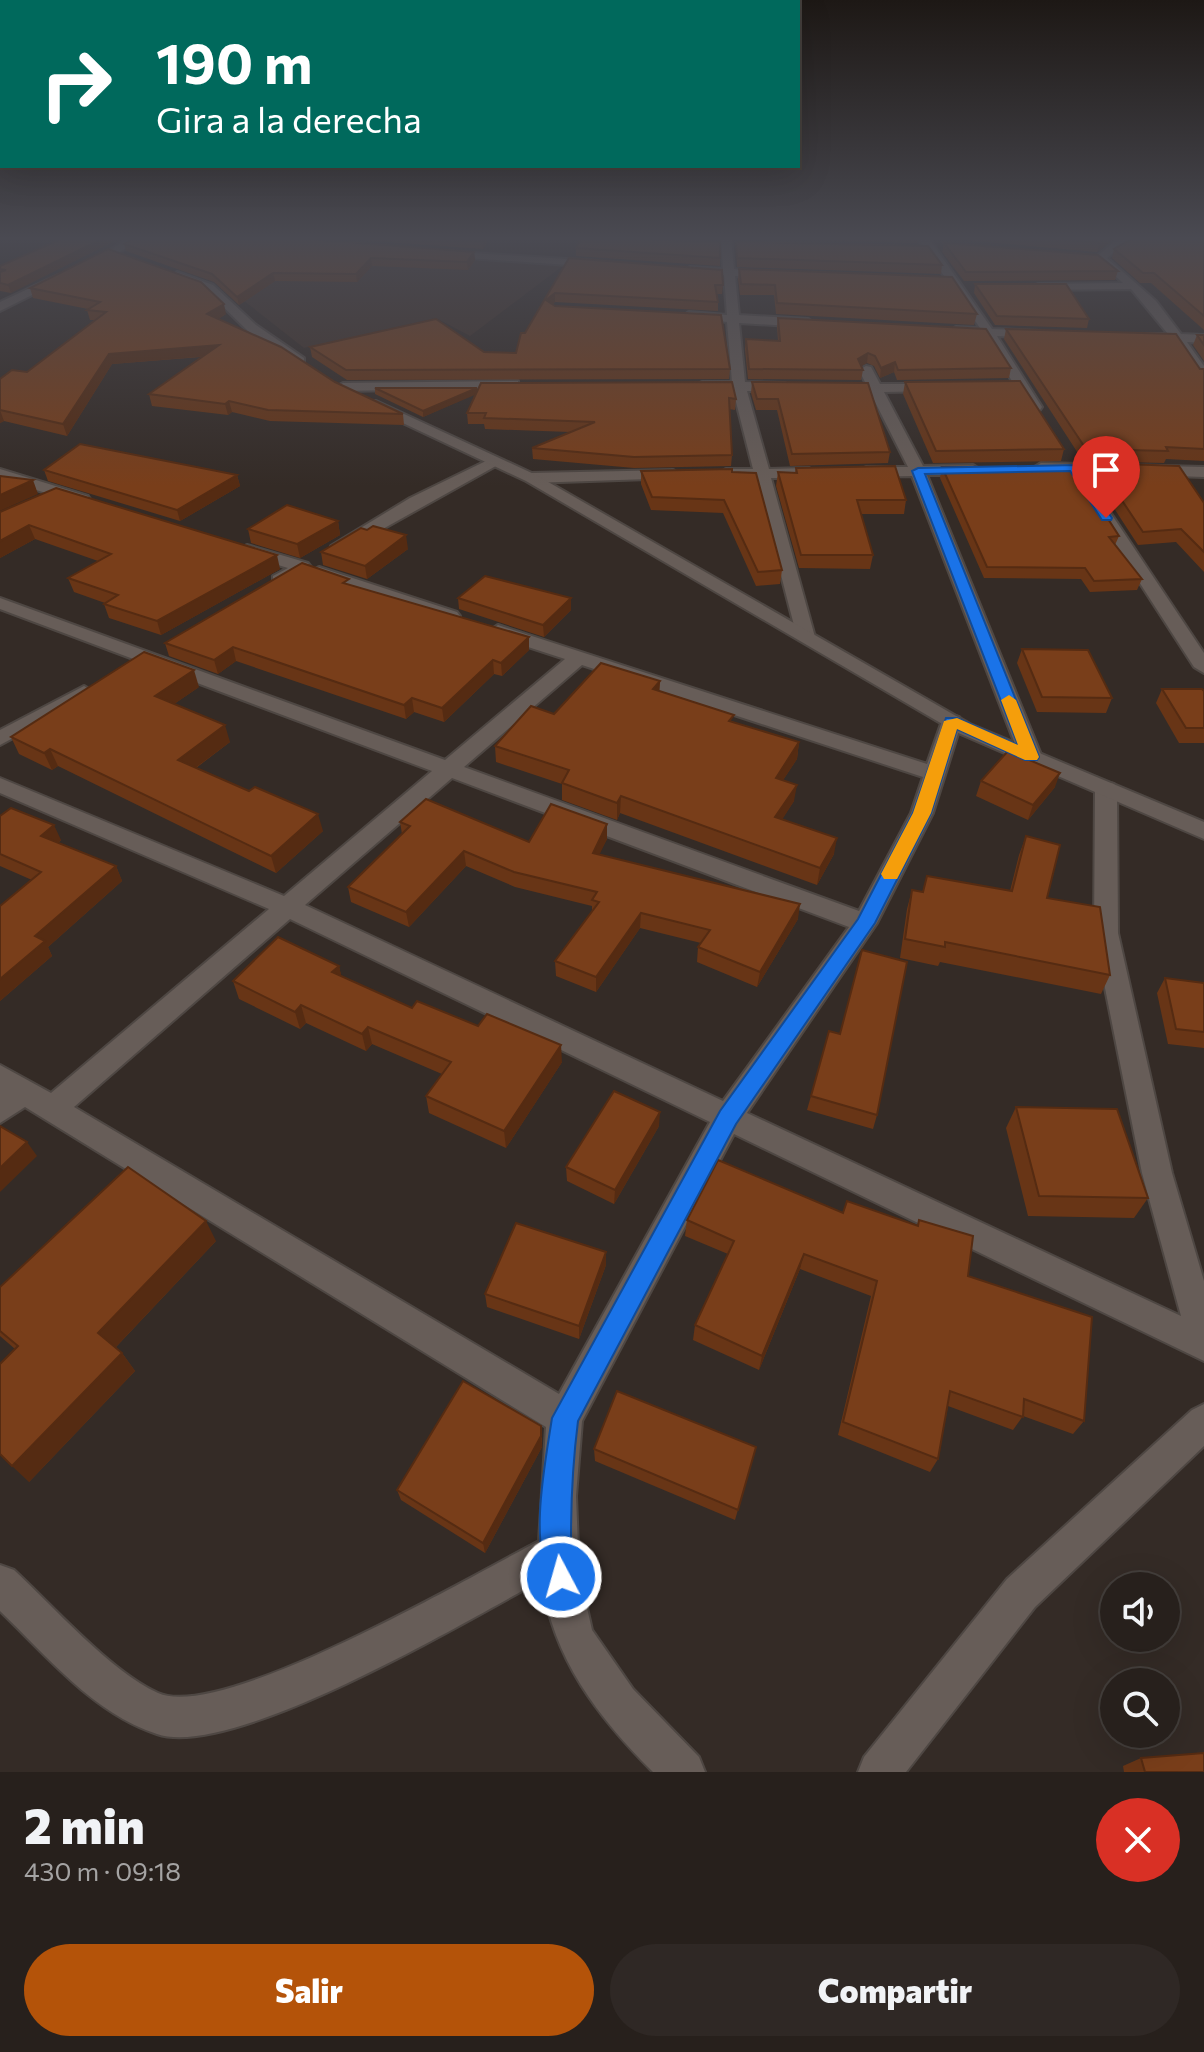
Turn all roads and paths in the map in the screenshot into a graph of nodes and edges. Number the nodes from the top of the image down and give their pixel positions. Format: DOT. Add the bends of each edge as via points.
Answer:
graph roads {
  1 [pos="733,319"];
  2 [pos="243,320"];
  3 [pos="746,320"];
  4 [pos="980,320"];
  5 [pos="1163,320"];
  6 [pos="829,324"];
  7 [pos="940,330"];
  8 [pos="988,332"];
  9 [pos="1050,334"];
  10 [pos="1128,336"];
  11 [pos="1174,337"];
  12 [pos="1204,339"];
  13 [pos="866,370"];
  14 [pos="1204,375"];
  15 [pos="332,380"];
  16 [pos="524,384"];
  17 [pos="693,386"];
  18 [pos="739,387"];
  19 [pos="948,387"];
  20 [pos="799,388"];
  21 [pos="829,388"];
  22 [pos="874,389"];
  23 [pos="1044,421"];
  24 [pos="495,462"];
  25 [pos="996,469"];
  26 [pos="1027,469"];
  27 [pos="918,471"];
  28 [pos="856,472"];
  29 [pos="1204,472"];
  30 [pos="825,473"];
  31 [pos="0,474"];
  32 [pos="762,474"];
  33 [pos="685,475"];
  34 [pos="716,475"];
  35 [pos="1078,475"];
  36 [pos="531,478"];
  37 [pos="61,492"];
  38 [pos="37,504"];
  39 [pos="106,506"];
  40 [pos="226,544"];
  41 [pos="302,567"];
  42 [pos="263,589"];
  43 [pos="0,603"];
  44 [pos="806,637"];
  45 [pos="172,642"];
  46 [pos="147,657"];
  47 [pos="579,657"];
  48 [pos="1204,667"];
  49 [pos="952,721"];
  50 [pos="0,739"];
  51 [pos="1031,757"];
  52 [pos="449,769"];
  53 [pos="934,773"];
  54 [pos="0,785"];
  55 [pos="1106,789"];
  56 [pos="1204,831"];
  57 [pos="287,907"];
  58 [pos="865,923"];
  59 [pos="12,1084"];
  60 [pos="53,1108"];
  61 [pos="0,1111"];
  62 [pos="728,1117"];
  63 [pos="1204,1341"];
  64 [pos="565,1418"];
  65 [pos="1204,1422"];
  66 [pos="556,1552"];
  67 [pos="0,1584"];
  68 [pos="684,1772"];
  69 [pos="879,1772"];
  1 -- 18 [label="street"];
  2 -- 15 [label="street"];
  3 -- 6 [label="street"];
  4 -- 8 [label="street"];
  5 -- 11 [label="street"];
  7 -- 8 [label="street"];
  8 -- 9 [label="street"];
  8 -- 23 [label="street" via="1014,386"];
  10 -- 11 [label="street"];
  11 -- 12 [label="street"];
  11 -- 14 [label="street"];
  13 -- 22 [label="street"];
  15 -- 16 [label="street"];
  15 -- 24 [label="street"];
  17 -- 18 [label="street"];
  18 -- 20 [label="street"];
  18 -- 32 [label="street"];
  19 -- 22 [label="street"];
  21 -- 22 [label="street"];
  22 -- 27 [label="street"];
  24 -- 36 [label="street"];
  24 -- 41 [label="street"];
  25 -- 27 [label="street"];
  26 -- 35 [label="street"];
  27 -- 28 [label="street"];
  27 -- 51 [label="street"];
  29 -- 35 [label="street"];
  30 -- 32 [label="street"];
  31 -- 37 [label="street"];
  32 -- 34 [label="street"];
  32 -- 44 [label="street"];
  33 -- 36 [label="street"];
  35 -- 48 [label="street"];
  36 -- 44 [label="street"];
  37 -- 38 [label="street"];
  37 -- 39 [label="street"];
  40 -- 41 [label="street"];
  41 -- 42 [label="street"];
  41 -- 47 [label="street"];
  43 -- 46 [label="street"];
  44 -- 49 [label="street"];
  45 -- 46 [label="street"];
  46 -- 50 [label="street"];
  46 -- 52 [label="street"];
  47 -- 52 [label="street"];
  47 -- 53 [label="street"];
  49 -- 51 [label="street"];
  49 -- 53 [label="street"];
  51 -- 55 [label="street"];
  52 -- 57 [label="street"];
  52 -- 58 [label="street"];
  53 -- 58 [label="street" via="922,813"];
  54 -- 57 [label="street"];
  55 -- 56 [label="street"];
  55 -- 63 [label="street" via="1106,933 1157,1173"];
  57 -- 60 [label="street"];
  57 -- 62 [label="street"];
  58 -- 62 [label="street"];
  59 -- 60 [label="street"];
  59 -- 61 [label="street"];
  60 -- 64 [label="street"];
  62 -- 63 [label="street"];
  62 -- 64 [label="street"];
  64 -- 66 [label="street"];
  65 -- 69 [label="street" via="1021,1593"];
  66 -- 67 [label="street" via="294,1687 213,1714 162,1716 126,1697"];
  66 -- 68 [label="street" via="577,1639 607,1690"];
}
